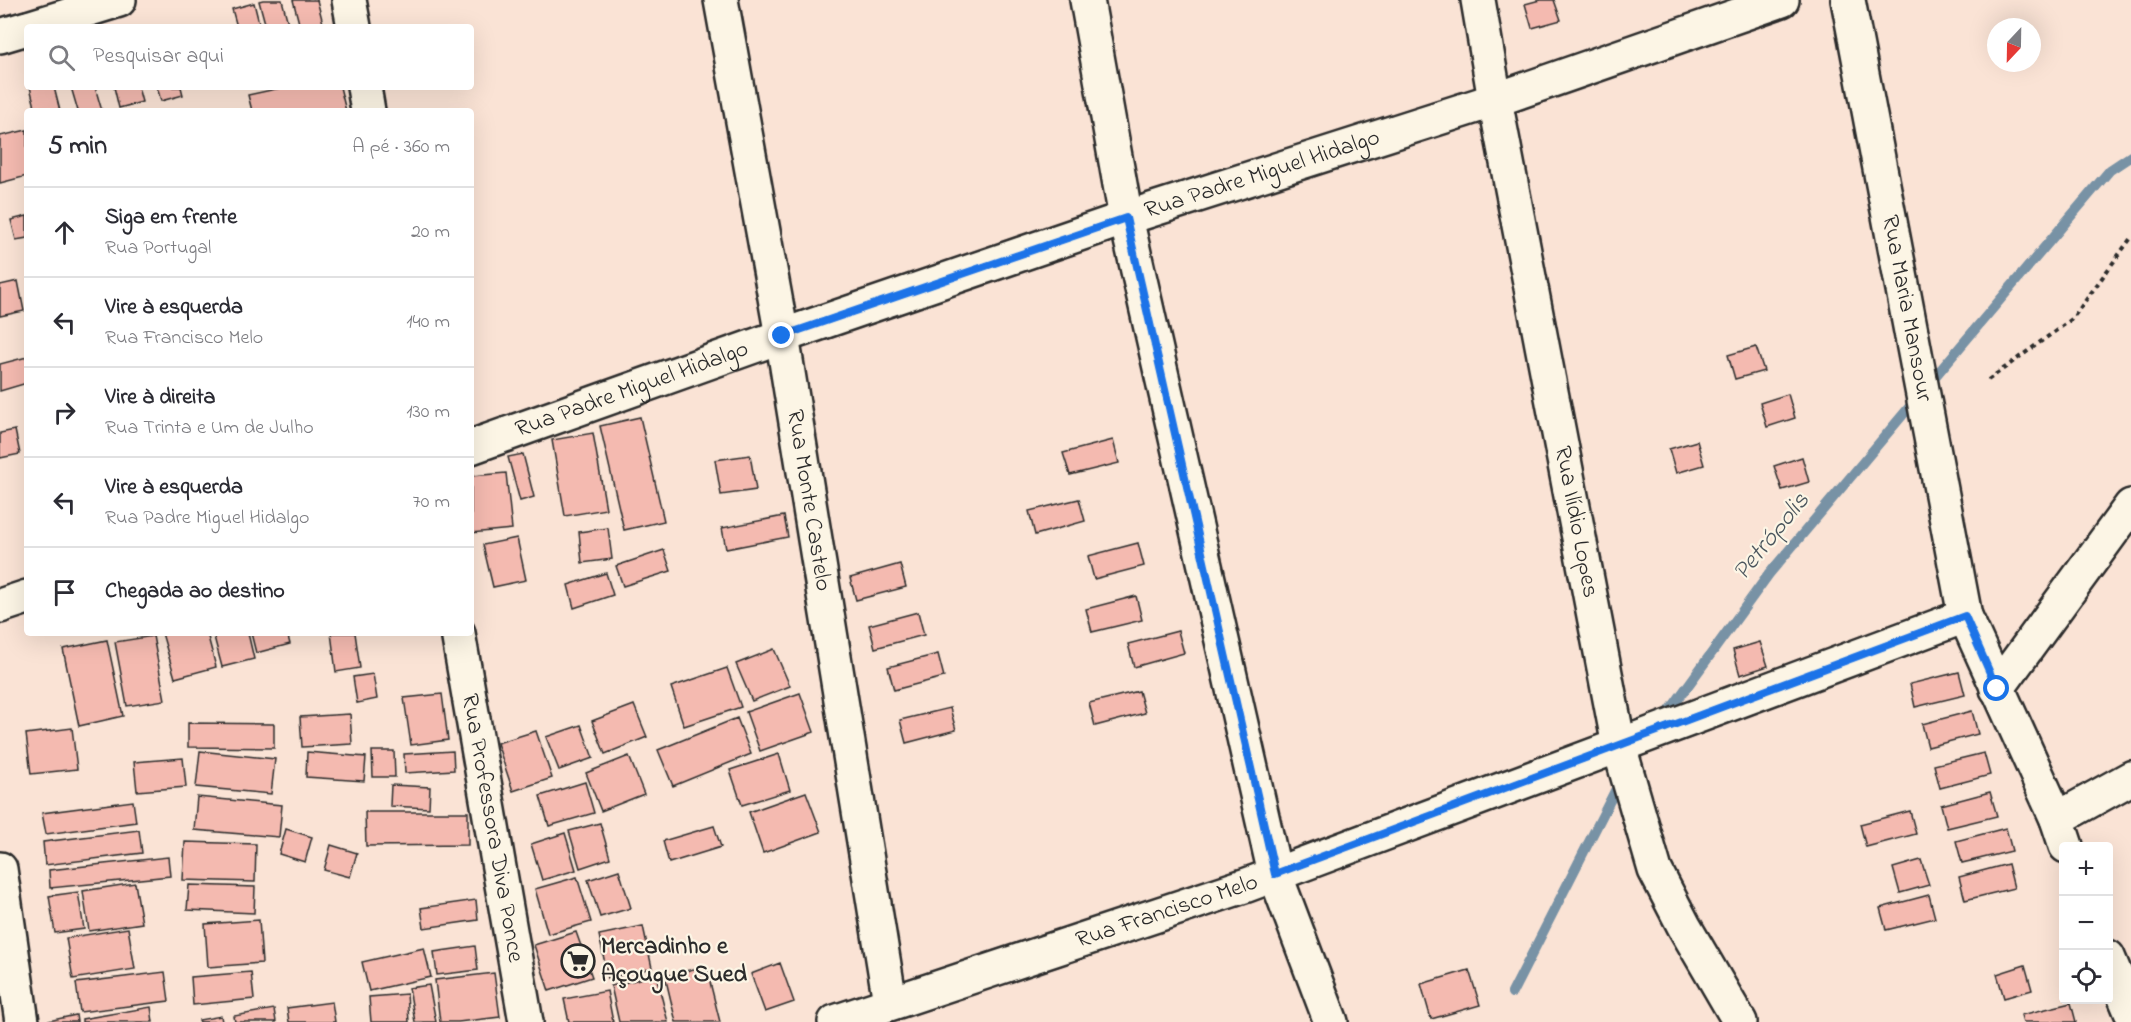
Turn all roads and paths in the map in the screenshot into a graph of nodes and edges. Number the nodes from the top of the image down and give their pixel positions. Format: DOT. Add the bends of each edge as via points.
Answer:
graph roads {
  1 [pos="119,0"];
  2 [pos="349,0"];
  3 [pos="721,0"];
  4 [pos="1087,0"];
  5 [pos="1478,0"];
  6 [pos="1782,0"];
  7 [pos="1848,0"];
  8 [pos="42,24"];
  9 [pos="353,24"];
  10 [pos="24,29"];
  11 [pos="0,36"];
  12 [pos="364,90"];
  13 [pos="1495,100"];
  14 [pos="368,108"];
  15 [pos="1126,218"];
  16 [pos="2131,238"];
  17 [pos="782,336"];
  18 [pos="1988,380"];
  19 [pos="474,446"];
  20 [pos="2131,506"];
  21 [pos="24,598"];
  22 [pos="0,606"];
  23 [pos="1965,616"];
  24 [pos="459,636"];
  25 [pos="1997,689"];
  26 [pos="1619,746"];
  27 [pos="2131,778"];
  28 [pos="2061,833"];
  29 [pos="0,869"];
  30 [pos="1275,874"];
  31 [pos="2113,967"];
  32 [pos="890,1002"];
  33 [pos="2131,1012"];
  34 [pos="22,1022"];
  35 [pos="526,1022"];
  36 [pos="835,1022"];
  37 [pos="1331,1022"];
  38 [pos="1740,1022"];
  1 -- 8 [label="street"];
  2 -- 9 [label="street"];
  3 -- 17 [label="street, Rua Monte Castelo"];
  4 -- 15 [label="street"];
  5 -- 13 [label="street, Rua Ilídio Lopes"];
  6 -- 13 [label="street, Rua Padre Miguel Hidalgo"];
  7 -- 23 [label="street, Rua Maria Mansour"];
  10 -- 11 [label="street"];
  12 -- 14 [label="street"];
  13 -- 15 [label="street, Rua Padre Miguel Hidalgo"];
  13 -- 26 [label="street, Rua Ilídio Lopes"];
  15 -- 17 [label="street, Rua Padre Miguel Hidalgo"];
  15 -- 30 [label="street"];
  16 -- 18 [label="path" via="2072,319"];
  17 -- 19 [label="street, Rua Padre Miguel Hidalgo"];
  17 -- 32 [label="street, Rua Monte Castelo"];
  20 -- 25 [label="street"];
  21 -- 22 [label="street"];
  23 -- 25 [label="street, Rua Maria Mansour"];
  23 -- 26 [label="street, Rua Francisco Melo"];
  24 -- 35 [label="street, Rua Professora Diva Ponce"];
  25 -- 28 [label="street, Rua Maria Mansour"];
  26 -- 30 [label="street, Rua Francisco Melo"];
  26 -- 38 [label="street, Rua Ilídio Lopes" via="1655,870"];
  27 -- 28 [label="street"];
  29 -- 34 [label="street"];
  30 -- 32 [label="street, Rua Francisco Melo"];
  30 -- 37 [label="street"];
  31 -- 33 [label="street"];
  32 -- 36 [label="street, Rua Francisco Melo"];
}
